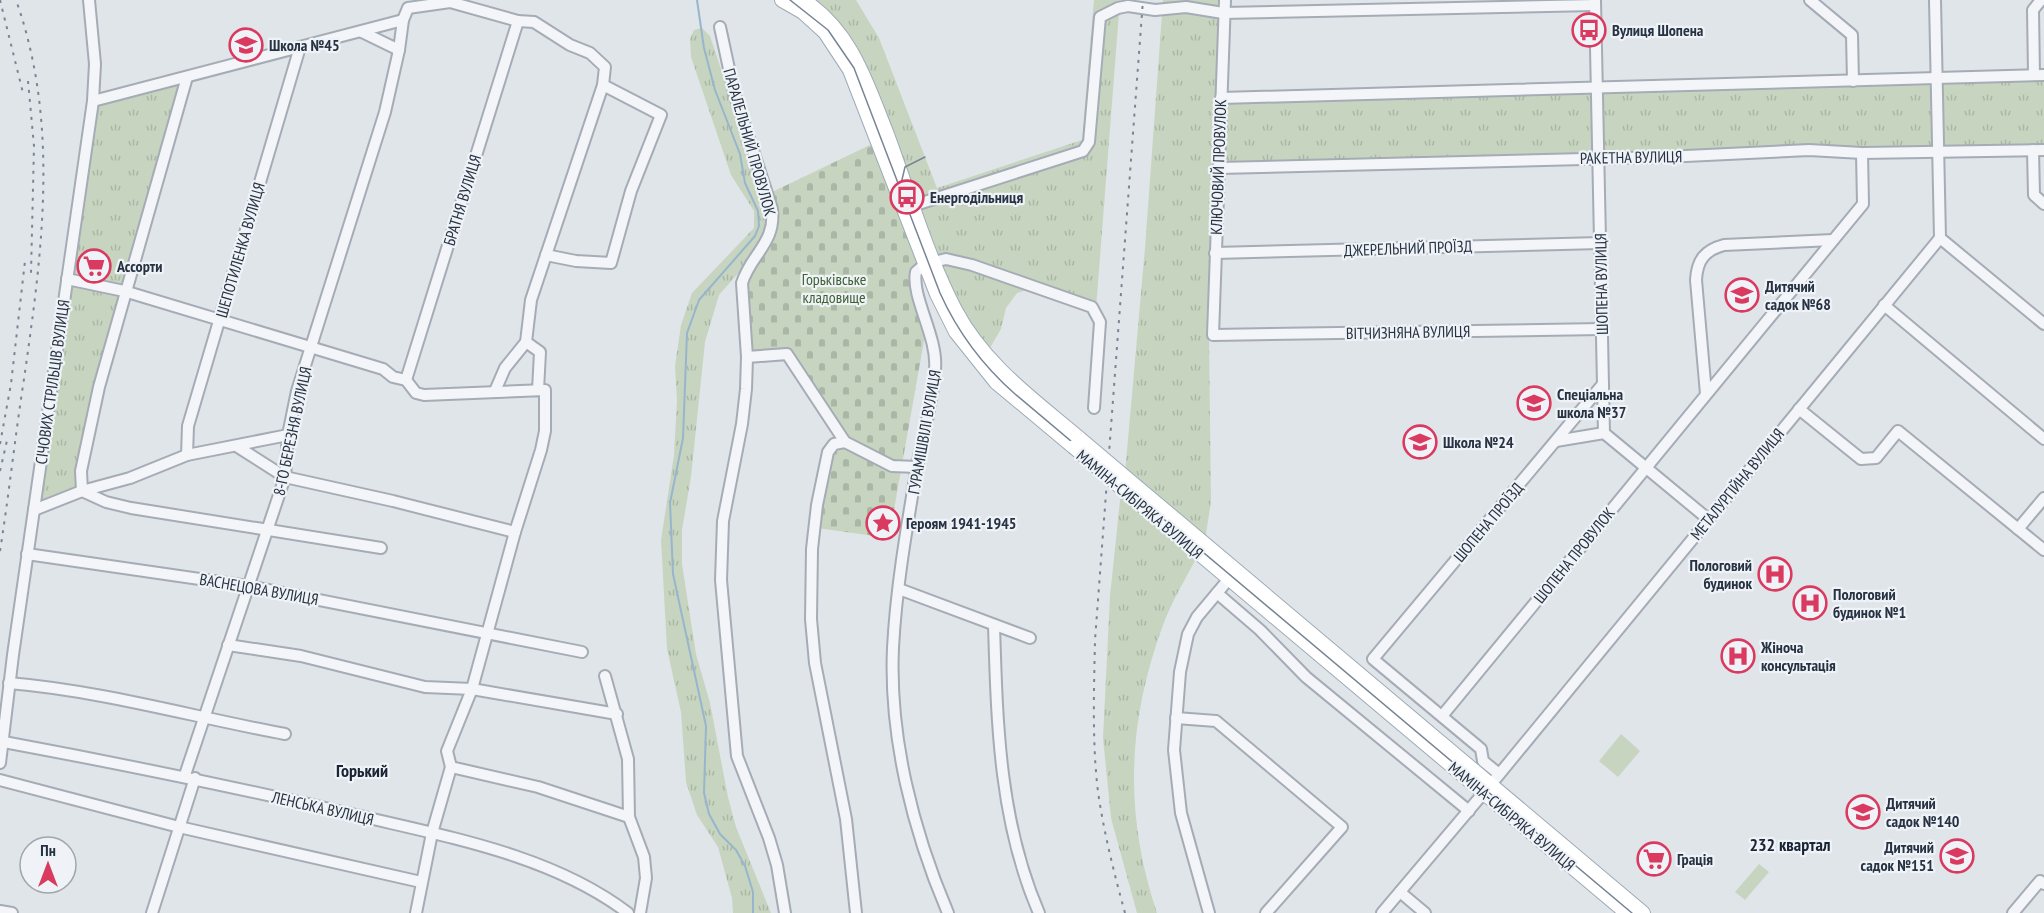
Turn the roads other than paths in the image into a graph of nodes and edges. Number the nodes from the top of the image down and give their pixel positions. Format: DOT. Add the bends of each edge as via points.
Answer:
graph roads {
  1 [pos="89,0"];
  2 [pos="782,0"];
  3 [pos="803,0"];
  4 [pos="1224,0"];
  5 [pos="1810,0"];
  6 [pos="1935,0"];
  7 [pos="2041,0"];
  8 [pos="1595,3"];
  9 [pos="1223,13"];
  10 [pos="403,20"];
  11 [pos="518,21"];
  12 [pos="720,27"];
  13 [pos="362,32"];
  14 [pos="300,47"];
  15 [pos="399,50"];
  16 [pos="2039,75"];
  17 [pos="187,76"];
  18 [pos="1937,79"];
  19 [pos="1853,81"];
  20 [pos="603,85"];
  21 [pos="1597,88"];
  22 [pos="1221,98"];
  23 [pos="93,101"];
  24 [pos="2038,150"];
  25 [pos="1938,151"];
  26 [pos="1862,153"];
  27 [pos="1599,157"];
  28 [pos="1219,168"];
  29 [pos="2044,204"];
  30 [pos="909,207"];
  31 [pos="1940,238"];
  32 [pos="1833,240"];
  33 [pos="1600,243"];
  34 [pos="1215,254"];
  35 [pos="546,255"];
  36 [pos="930,263"];
  37 [pos="67,279"];
  38 [pos="124,291"];
  39 [pos="1884,305"];
  40 [pos="220,320"];
  41 [pos="2044,324"];
  42 [pos="1602,329"];
  43 [pos="1213,335"];
  44 [pos="526,342"];
  45 [pos="311,347"];
  46 [pos="747,357"];
  47 [pos="406,380"];
  48 [pos="1603,384"];
  49 [pos="538,390"];
  50 [pos="495,391"];
  51 [pos="1706,394"];
  52 [pos="1094,408"];
  53 [pos="1799,409"];
  54 [pos="1604,433"];
  55 [pos="288,435"];
  56 [pos="2044,439"];
  57 [pos="1556,441"];
  58 [pos="845,442"];
  59 [pos="238,447"];
  60 [pos="187,455"];
  61 [pos="917,467"];
  62 [pos="1646,468"];
  63 [pos="285,477"];
  64 [pos="82,491"];
  65 [pos="2044,498"];
  66 [pos="34,510"];
  67 [pos="1708,519"];
  68 [pos="268,529"];
  69 [pos="2018,529"];
  70 [pos="515,532"];
  71 [pos="381,548"];
  72 [pos="2044,550"];
  73 [pos="27,554"];
  74 [pos="1233,575"];
  75 [pos="248,586"];
  76 [pos="899,590"];
  77 [pos="1217,593"];
  78 [pos="994,625"];
  79 [pos="490,632"];
  80 [pos="1030,638"];
  81 [pos="228,645"];
  82 [pos="582,652"];
  83 [pos="605,676"];
  84 [pos="9,683"];
  85 [pos="472,689"];
  86 [pos="617,714"];
  87 [pos="1442,716"];
  88 [pos="1176,718"];
  89 [pos="203,719"];
  90 [pos="285,734"];
  91 [pos="4,742"];
  92 [pos="0,763"];
  93 [pos="451,767"];
  94 [pos="190,777"];
  95 [pos="0,780"];
  96 [pos="1491,784"];
  97 [pos="1469,811"];
  98 [pos="629,817"];
  99 [pos="179,827"];
  100 [pos="432,833"];
  101 [pos="421,882"];
  102 [pos="2042,882"];
  103 [pos="1400,892"];
  104 [pos="0,910"];
  105 [pos="12,913"];
  106 [pos="152,913"];
  107 [pos="416,913"];
  108 [pos="628,913"];
  109 [pos="640,913"];
  110 [pos="785,913"];
  111 [pos="856,913"];
  112 [pos="948,913"];
  113 [pos="1039,913"];
  114 [pos="1209,913"];
  115 [pos="1266,913"];
  116 [pos="1382,913"];
  117 [pos="1425,913"];
  118 [pos="1627,913"];
  119 [pos="1643,913"];
  120 [pos="2013,913"];
  1 -- 23 [label="street, СІЧОВИХ СТРІЛЬЦІВ ВУЛИЦЯ" via="95,64"];
  2 -- 30 [label="main road, МАМІНА-СИБІРЯКА ВУЛИЦЯ" via="814,22 843,57"];
  3 -- 30 [label="main road, МАМІНА-СИБІРЯКА ВУЛИЦЯ" via="833,25 860,65"];
  4 -- 9 [label="street, КЛЮЧОВИЙ ПРОВУЛОК"];
  5 -- 19 [label="street" via="1852,35"];
  6 -- 18 [label="street"];
  7 -- 16 [label="street" via="2033,10"];
  8 -- 9 [label="street"];
  8 -- 21 [label="street, ШОПЕНА ВУЛИЦЯ"];
  9 -- 22 [label="street, КЛЮЧОВИЙ ПРОВУЛОК"];
  9 -- 30 [label="street" via="1186,7 1155,10 1128,6 1106,13 1100,17 1089,142 1083,151"];
  10 -- 11 [label="street" via="412,6 450,2"];
  10 -- 13 [label="street"];
  10 -- 15 [label="street, 8-ГО БЕРЕЗНЯ ВУЛИЦЯ"];
  11 -- 20 [label="street" via="541,25 590,53 605,67"];
  11 -- 47 [label="street, БРАТНЯ ВУЛИЦЯ"];
  12 -- 46 [label="street, ПАРАЛЕЛЬНИЙ ПРОВУЛОК" via="734,92 774,224 742,283"];
  13 -- 14 [label="street"];
  13 -- 15 [label="street"];
  14 -- 17 [label="street"];
  14 -- 40 [label="street, ШЕПОТИЛЕНКА ВУЛИЦЯ"];
  15 -- 45 [label="street, 8-ГО БЕРЕЗНЯ ВУЛИЦЯ" via="385,112"];
  16 -- 18 [label="street"];
  17 -- 23 [label="street"];
  17 -- 38 [label="street"];
  18 -- 19 [label="street"];
  18 -- 25 [label="street"];
  19 -- 21 [label="street"];
  20 -- 35 [label="street"];
  20 -- 35 [label="street" via="661,115 631,191 611,263"];
  21 -- 22 [label="street"];
  21 -- 27 [label="street, ШОПЕНА ВУЛИЦЯ"];
  22 -- 28 [label="street, КЛЮЧОВИЙ ПРОВУЛОК"];
  23 -- 37 [label="street, СІЧОВИХ СТРІЛЬЦІВ ВУЛИЦЯ"];
  24 -- 25 [label="street, РАКЕТНА ВУЛИЦЯ"];
  24 -- 29 [label="street" via="2034,195"];
  25 -- 26 [label="street, РАКЕТНА ВУЛИЦЯ"];
  25 -- 31 [label="street"];
  26 -- 27 [label="street, РАКЕТНА ВУЛИЦЯ" via="1820,150"];
  26 -- 32 [label="street, ШОПЕНА ПРОВУЛОК" via="1863,204"];
  27 -- 28 [label="street, РАКЕТНА ВУЛИЦЯ"];
  27 -- 33 [label="street, ШОПЕНА ВУЛИЦЯ"];
  28 -- 34 [label="street, КЛЮЧОВИЙ ПРОВУЛОК"];
  30 -- 36 [label="main road, МАМІНА-СИБІРЯКА ВУЛИЦЯ"];
  31 -- 39 [label="street, МЕТАЛУРГІЙНА ВУЛИЦЯ"];
  31 -- 41 [label="street"];
  32 -- 51 [label="street, ШОПЕНА ПРОВУЛОК"];
  32 -- 51 [label="street" via="1724,245 1702,256 1696,267 1696,280"];
  33 -- 34 [label="street, ДЖЕРЕЛЬНИЙ ПРОЇЗД"];
  33 -- 42 [label="street, ШОПЕНА ВУЛИЦЯ"];
  34 -- 43 [label="street, КЛЮЧОВИЙ ПРОВУЛОК"];
  35 -- 44 [label="street" via="531,300"];
  36 -- 52 [label="street" via="946,260 972,265 1092,307 1100,322"];
  36 -- 61 [label="street, ГУРАМІШВІЛІ ВУЛИЦЯ" via="915,274 936,364"];
  36 -- 74 [label="main road, МАМІНА-СИБІРЯКА ВУЛИЦЯ, bridge" via="989,360 1077,443"];
  37 -- 38 [label="street"];
  37 -- 66 [label="street, СІЧОВИХ СТРІЛЬЦІВ ВУЛИЦЯ"];
  38 -- 40 [label="street"];
  38 -- 64 [label="street" via="81,471"];
  39 -- 53 [label="street, МЕТАЛУРГІЙНА ВУЛИЦЯ"];
  39 -- 56 [label="street"];
  40 -- 45 [label="street"];
  40 -- 60 [label="street, ШЕПОТИЛЕНКА ВУЛИЦЯ" via="188,426"];
  42 -- 43 [label="street, ВІТЧИЗНЯНА ВУЛИЦЯ"];
  42 -- 48 [label="street, ШОПЕНА ВУЛИЦЯ"];
  44 -- 49 [label="street" via="540,352"];
  44 -- 50 [label="street" via="505,368"];
  45 -- 47 [label="street"];
  45 -- 55 [label="street, 8-ГО БЕРЕЗНЯ ВУЛИЦЯ"];
  46 -- 58 [label="street" via="782,354 791,358"];
  46 -- 110 [label="street" via="742,424 723,521 721,580 737,756 769,838"];
  47 -- 50 [label="street" via="409,388 424,395"];
  48 -- 54 [label="street, ШОПЕНА ВУЛИЦЯ"];
  48 -- 57 [label="street, ШОПЕНА ПРОЇЗД"];
  49 -- 50 [label="street"];
  49 -- 70 [label="street" via="545,390 545,431"];
  51 -- 62 [label="street, ШОПЕНА ПРОВУЛОК"];
  53 -- 67 [label="street, МЕТАЛУРГІЙНА ВУЛИЦЯ"];
  53 -- 69 [label="street" via="1861,459 1876,458 1898,431"];
  54 -- 57 [label="street"];
  54 -- 62 [label="street"];
  55 -- 59 [label="street"];
  55 -- 63 [label="street, 8-ГО БЕРЕЗНЯ ВУЛИЦЯ"];
  57 -- 87 [label="street, ШОПЕНА ПРОЇЗД" via="1374,659"];
  58 -- 61 [label="street" via="892,466"];
  58 -- 111 [label="street" via="834,444 828,452 823,473 812,549 811,619 815,663 846,819"];
  59 -- 60 [label="street"];
  59 -- 63 [label="street"];
  60 -- 64 [label="street" via="130,478"];
  61 -- 76 [label="street, ГУРАМІШВІЛІ ВУЛИЦЯ"];
  62 -- 67 [label="street"];
  62 -- 87 [label="street, ШОПЕНА ПРОВУЛОК"];
  63 -- 68 [label="street, 8-ГО БЕРЕЗНЯ ВУЛИЦЯ"];
  63 -- 70 [label="street"];
  64 -- 66 [label="street"];
  64 -- 68 [label="street" via="131,508"];
  65 -- 69 [label="street"];
  66 -- 73 [label="street, СІЧОВИХ СТРІЛЬЦІВ ВУЛИЦЯ"];
  67 -- 96 [label="street, МЕТАЛУРГІЙНА ВУЛИЦЯ"];
  68 -- 71 [label="street"];
  68 -- 75 [label="street, 8-ГО БЕРЕЗНЯ ВУЛИЦЯ"];
  69 -- 72 [label="street"];
  70 -- 79 [label="street"];
  73 -- 75 [label="street, ВАСНЕЦОВА ВУЛИЦЯ"];
  73 -- 84 [label="street, СІЧОВИХ СТРІЛЬЦІВ ВУЛИЦЯ"];
  74 -- 77 [label="street"];
  74 -- 96 [label="main road, МАМІНА-СИБІРЯКА ВУЛИЦЯ"];
  75 -- 79 [label="street, ВАСНЕЦОВА ВУЛИЦЯ"];
  75 -- 81 [label="street, 8-ГО БЕРЕЗНЯ ВУЛИЦЯ"];
  76 -- 78 [label="street"];
  76 -- 112 [label="street, ГУРАМІШВІЛІ ВУЛИЦЯ" via="893,676 902,760 923,849"];
  77 -- 88 [label="street" via="1197,617 1182,652"];
  77 -- 97 [label="street" via="1306,677"];
  78 -- 80 [label="street"];
  78 -- 113 [label="street" via="1001,763 1021,867"];
  79 -- 82 [label="street, ВАСНЕЦОВА ВУЛИЦЯ"];
  79 -- 85 [label="street"];
  81 -- 85 [label="street" via="301,656 425,687"];
  81 -- 89 [label="street, 8-ГО БЕРЕЗНЯ ВУЛИЦЯ"];
  83 -- 86 [label="street"];
  84 -- 89 [label="street" via="65,689"];
  84 -- 91 [label="street, СІЧОВИХ СТРІЛЬЦІВ ВУЛИЦЯ"];
  85 -- 86 [label="street"];
  85 -- 93 [label="street" via="447,751"];
  86 -- 98 [label="street" via="628,759"];
  87 -- 96 [label="street" via="1480,749"];
  88 -- 114 [label="street" via="1174,750 1181,813"];
  88 -- 115 [label="street" via="1216,721 1342,827"];
  89 -- 90 [label="street"];
  89 -- 94 [label="street, 8-ГО БЕРЕЗНЯ ВУЛИЦЯ"];
  91 -- 92 [label="street, СІЧОВИХ СТРІЛЬЦІВ ВУЛИЦЯ"];
  91 -- 94 [label="street, ЛЕНСЬКА ВУЛИЦЯ"];
  93 -- 98 [label="street" via="538,787"];
  93 -- 100 [label="street"];
  94 -- 99 [label="street, 8-ГО БЕРЕЗНЯ ВУЛИЦЯ"];
  94 -- 100 [label="street, ЛЕНСЬКА ВУЛИЦЯ"];
  95 -- 99 [label="street"];
  96 -- 97 [label="street, МЕТАЛУРГІЙНА ВУЛИЦЯ"];
  96 -- 118 [label="main road, МАМІНА-СИБІРЯКА ВУЛИЦЯ"];
  96 -- 119 [label="main road, МАМІНА-СИБІРЯКА ВУЛИЦЯ"];
  97 -- 103 [label="street, МЕТАЛУРГІЙНА ВУЛИЦЯ"];
  98 -- 109 [label="street" via="645,857"];
  99 -- 101 [label="street"];
  99 -- 106 [label="street, 8-ГО БЕРЕЗНЯ ВУЛИЦЯ"];
  100 -- 101 [label="street"];
  100 -- 108 [label="street, ЛЕНСЬКА ВУЛИЦЯ" via="553,868 583,882"];
  101 -- 107 [label="street"];
  102 -- 120 [label="street"];
  103 -- 116 [label="street, МЕТАЛУРГІЙНА ВУЛИЦЯ"];
  103 -- 117 [label="street"];
  104 -- 105 [label="street"];
}
